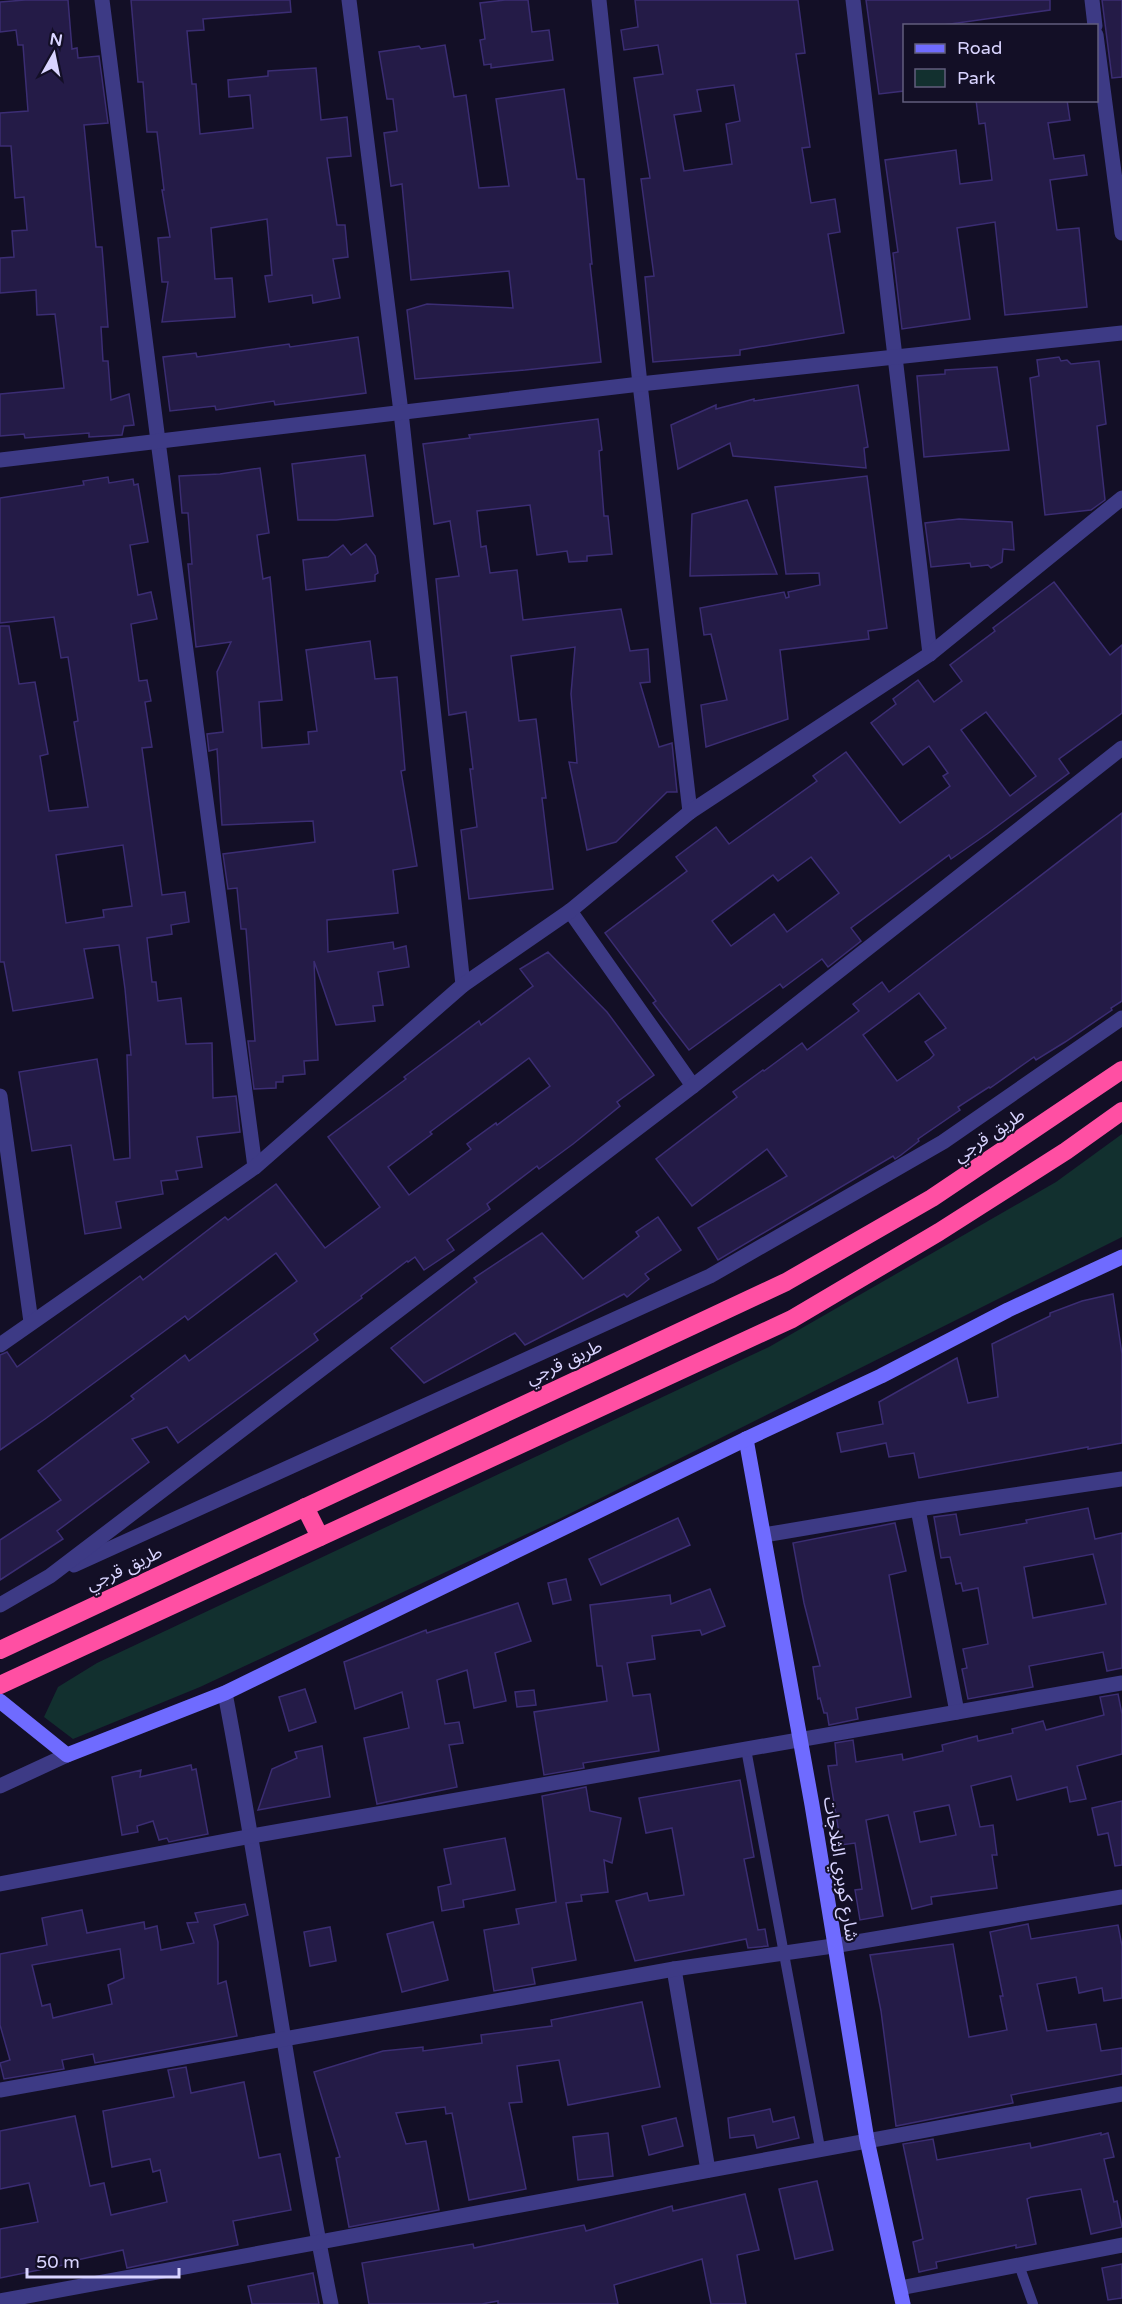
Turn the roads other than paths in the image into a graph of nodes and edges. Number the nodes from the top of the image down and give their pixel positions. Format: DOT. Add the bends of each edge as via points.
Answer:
graph roads {
  1 [pos="102,0"];
  2 [pos="348,0"];
  3 [pos="599,0"];
  4 [pos="853,0"];
  5 [pos="1092,0"];
  6 [pos="1095,24"];
  7 [pos="1098,50"];
  8 [pos="1122,233"];
  9 [pos="1122,333"];
  10 [pos="895,356"];
  11 [pos="640,384"];
  12 [pos="401,412"];
  13 [pos="158,441"];
  14 [pos="0,460"];
  15 [pos="1122,498"];
  16 [pos="930,654"];
  17 [pos="1122,748"];
  18 [pos="690,812"];
  19 [pos="570,911"];
  20 [pos="463,985"];
  21 [pos="1122,1018"];
  22 [pos="1122,1070"];
  23 [pos="693,1086"];
  24 [pos="0,1096"];
  25 [pos="1122,1111"];
  26 [pos="255,1167"];
  27 [pos="1122,1257"];
  28 [pos="31,1322"];
  29 [pos="0,1345"];
  30 [pos="746,1440"];
  31 [pos="1122,1479"];
  32 [pos="305,1507"];
  33 [pos="918,1509"];
  34 [pos="764,1535"];
  35 [pos="320,1537"];
  36 [pos="50,1576"];
  37 [pos="0,1605"];
  38 [pos="0,1650"];
  39 [pos="1122,1683"];
  40 [pos="0,1685"];
  41 [pos="225,1694"];
  42 [pos="0,1701"];
  43 [pos="957,1712"];
  44 [pos="800,1739"];
  45 [pos="746,1749"];
  46 [pos="67,1755"];
  47 [pos="0,1786"];
  48 [pos="252,1836"];
  49 [pos="0,1884"];
  50 [pos="1122,1898"];
  51 [pos="833,1946"];
  52 [pos="784,1953"];
  53 [pos="674,1969"];
  54 [pos="283,2039"];
  55 [pos="0,2090"];
  56 [pos="1122,2094"];
  57 [pos="867,2140"];
  58 [pos="820,2148"];
  59 [pos="708,2170"];
  60 [pos="318,2242"];
  61 [pos="1122,2245"];
  62 [pos="1019,2265"];
  63 [pos="900,2288"];
  64 [pos="0,2301"];
  65 [pos="331,2304"];
  66 [pos="903,2304"];
  67 [pos="1033,2304"];
  1 -- 13 [label="street"];
  2 -- 12 [label="street"];
  3 -- 11 [label="street"];
  4 -- 10 [label="street"];
  5 -- 6 [label="street"];
  7 -- 8 [label="street"];
  9 -- 10 [label="street"];
  10 -- 11 [label="street"];
  10 -- 16 [label="street"];
  11 -- 12 [label="street"];
  11 -- 18 [label="street"];
  12 -- 13 [label="street"];
  12 -- 20 [label="street"];
  13 -- 14 [label="street"];
  13 -- 26 [label="street"];
  15 -- 16 [label="street"];
  16 -- 18 [label="street"];
  17 -- 23 [label="street"];
  18 -- 19 [label="street"];
  19 -- 20 [label="street"];
  19 -- 23 [label="street"];
  20 -- 26 [label="street"];
  21 -- 36 [label="street" via="943,1142 710,1276"];
  22 -- 32 [label="highway, طريق قرجي" via="932,1198 786,1282"];
  23 -- 36 [label="street"];
  24 -- 28 [label="street"];
  25 -- 35 [label="highway" via="939,1232 792,1318"];
  26 -- 28 [label="street"];
  27 -- 30 [label="main road"];
  28 -- 29 [label="street"];
  30 -- 34 [label="main road, شارع كوبري الثلاجات"];
  30 -- 41 [label="main road"];
  31 -- 33 [label="street"];
  32 -- 35 [label="highway"];
  32 -- 38 [label="highway, طريق قرجي"];
  33 -- 34 [label="street"];
  33 -- 43 [label="street"];
  34 -- 44 [label="main road, شارع كوبري الثلاجات"];
  35 -- 40 [label="highway"];
  36 -- 37 [label="street"];
  39 -- 43 [label="street"];
  41 -- 46 [label="main road"];
  41 -- 48 [label="street"];
  42 -- 46 [label="main road"];
  43 -- 44 [label="street"];
  44 -- 45 [label="street"];
  44 -- 51 [label="main road, شارع كوبري الثلاجات"];
  45 -- 48 [label="street"];
  45 -- 52 [label="lane"];
  46 -- 47 [label="street"];
  48 -- 49 [label="street"];
  48 -- 54 [label="street"];
  50 -- 51 [label="street"];
  51 -- 52 [label="street"];
  51 -- 57 [label="main road, شارع كوبري الثلاجات"];
  52 -- 53 [label="street"];
  52 -- 58 [label="lane"];
  53 -- 54 [label="street"];
  53 -- 59 [label="street"];
  54 -- 55 [label="street"];
  54 -- 60 [label="street"];
  56 -- 57 [label="street"];
  57 -- 58 [label="street"];
  57 -- 63 [label="main road, شارع كوبري الثلاجات"];
  58 -- 59 [label="street"];
  59 -- 60 [label="street"];
  60 -- 64 [label="street"];
  60 -- 65 [label="street"];
  61 -- 62 [label="street"];
  62 -- 63 [label="street"];
  62 -- 67 [label="lane"];
  63 -- 66 [label="main road, شارع كوبري الثلاجات"];
}
